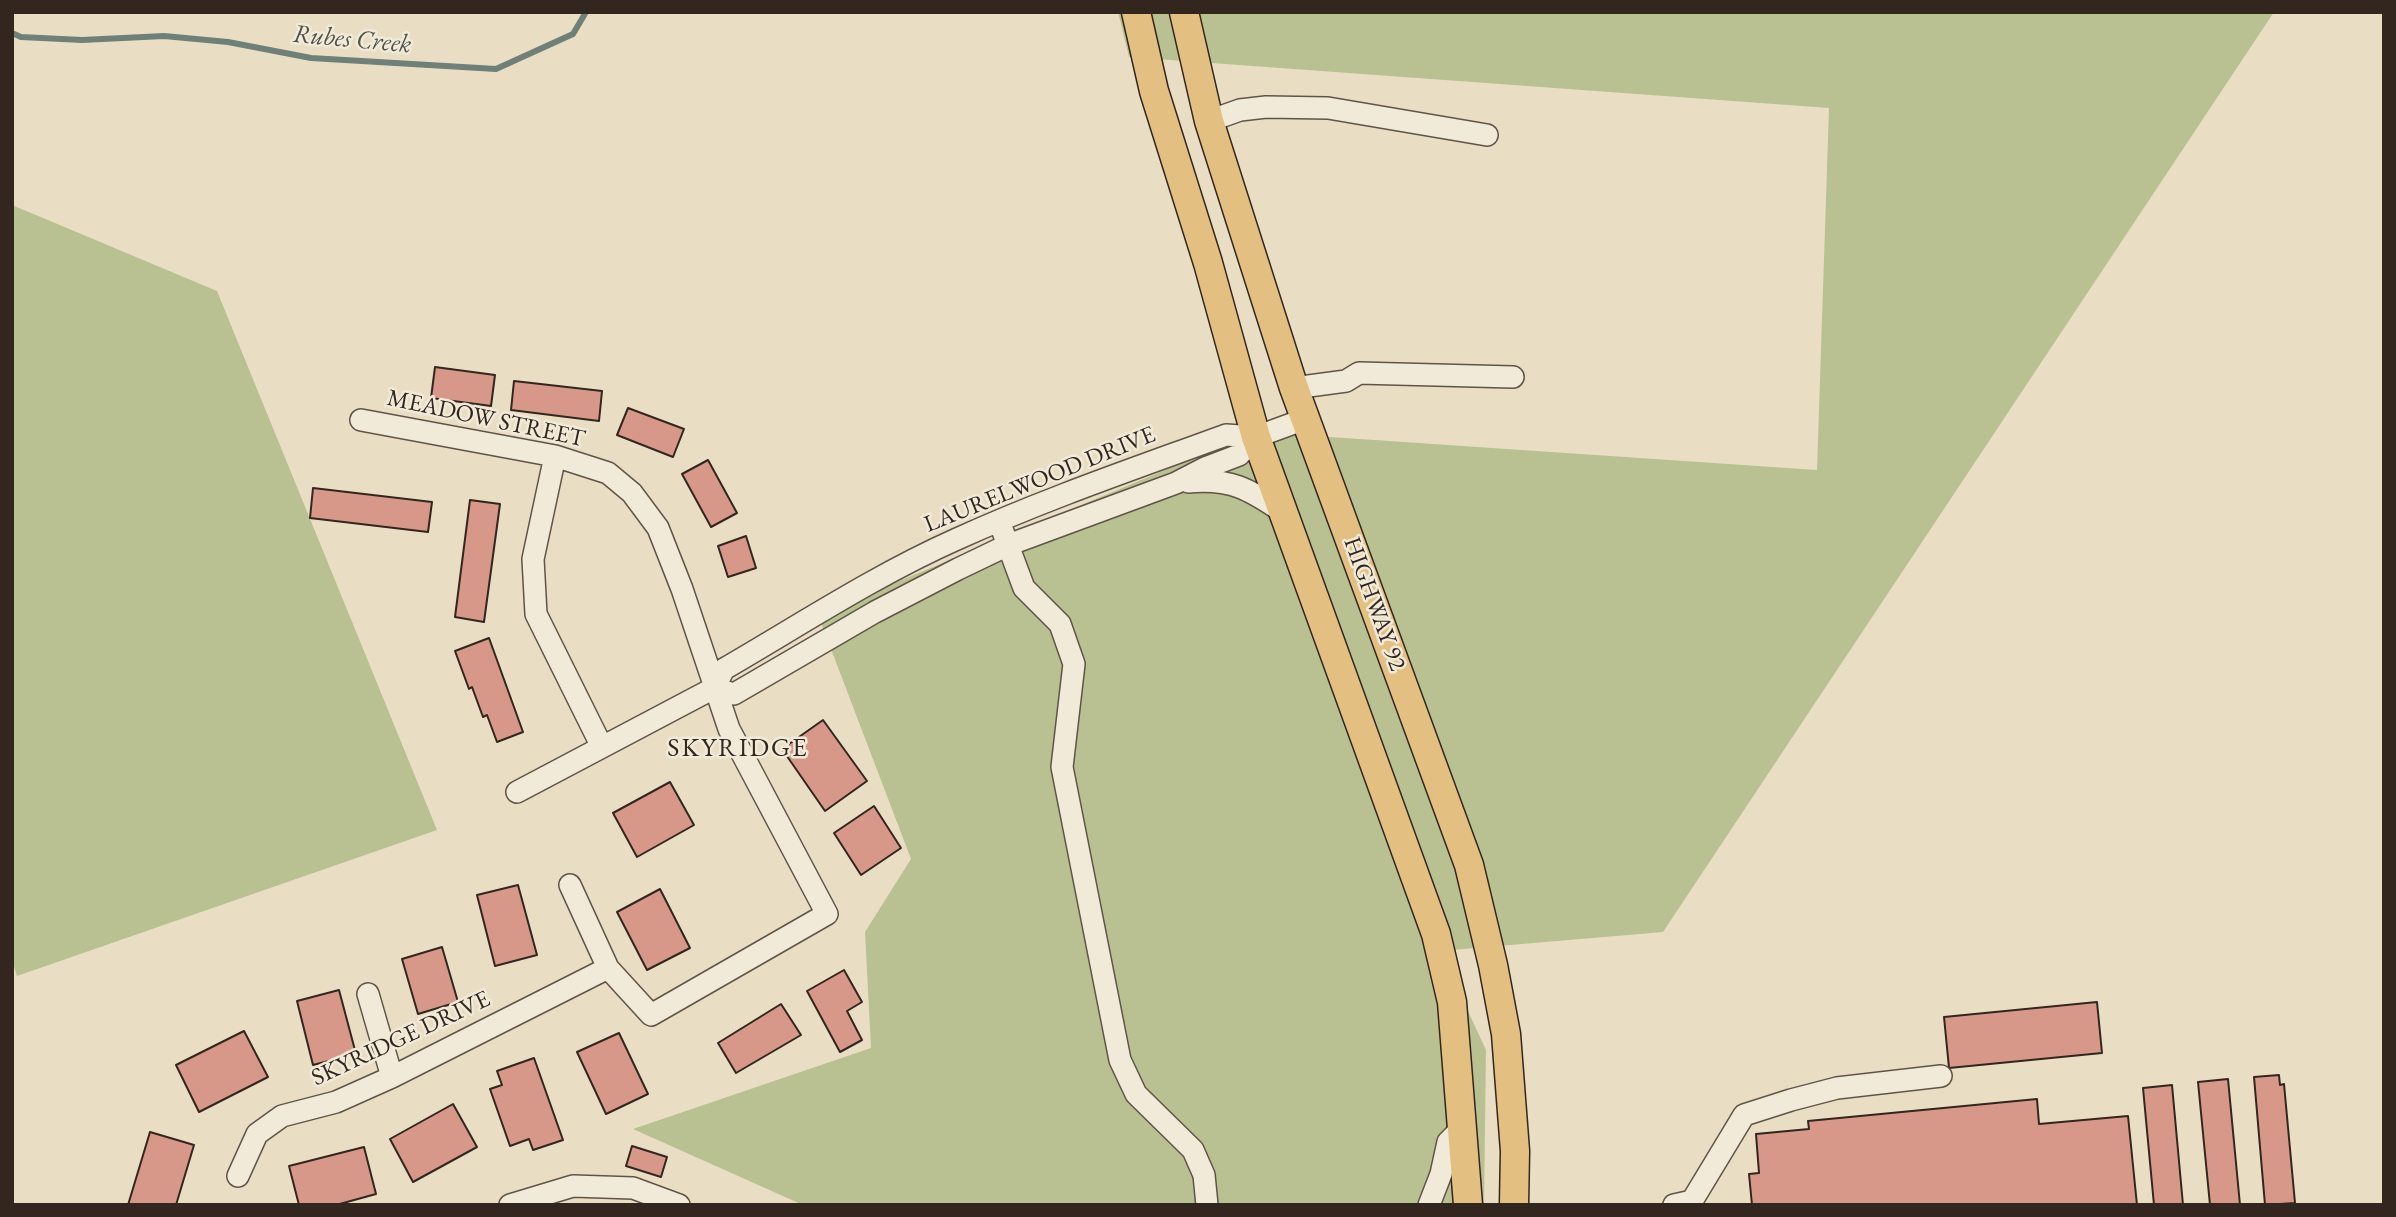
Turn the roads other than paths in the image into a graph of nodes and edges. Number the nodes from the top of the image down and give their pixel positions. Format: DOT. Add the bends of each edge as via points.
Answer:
graph roads {
  1 [pos="1136,12"];
  2 [pos="1184,12"];
  3 [pos="1209,121"];
  4 [pos="1487,135"];
  5 [pos="1513,377"];
  6 [pos="1294,388"];
  7 [pos="1305,419"];
  8 [pos="361,420"];
  9 [pos="1256,437"];
  10 [pos="555,456"];
  11 [pos="1176,483"];
  12 [pos="1283,512"];
  13 [pos="999,521"];
  14 [pos="1008,545"];
  15 [pos="714,688"];
  16 [pos="602,747"];
  17 [pos="517,792"];
  18 [pos="570,885"];
  19 [pos="608,968"];
  20 [pos="368,994"];
  21 [pos="1941,1076"];
  22 [pos="392,1077"];
  23 [pos="1460,1130"];
  24 [pos="238,1175"];
  25 [pos="611,1196"];
  26 [pos="510,1205"];
  27 [pos="679,1205"];
  28 [pos="1207,1205"];
  29 [pos="1429,1205"];
  30 [pos="1468,1205"];
  31 [pos="1514,1205"];
  32 [pos="1674,1205"];
  1 -- 9 [label="main road" via="1154,91"];
  2 -- 3 [label="main road, HIGHWAY 92"];
  3 -- 4 [label="street" via="1266,107 1328,108"];
  3 -- 6 [label="main road, HIGHWAY 92"];
  5 -- 6 [label="street" via="1359,373 1346,381"];
  6 -- 7 [label="main road, HIGHWAY 92"];
  7 -- 9 [label="street, LAURELWOOD DRIVE"];
  7 -- 31 [label="main road, HIGHWAY 92" via="1469,866 1506,1034 1515,1151"];
  8 -- 10 [label="street, MEADOW STREET"];
  9 -- 11 [label="street, LAURELWOOD DRIVE" via="1239,455"];
  9 -- 12 [label="main road"];
  9 -- 13 [label="street, LAURELWOOD DRIVE" via="1226,435"];
  10 -- 15 [label="street, MEADOW STREET" via="608,473 632,493 658,528"];
  10 -- 16 [label="street" via="533,559 536,614"];
  11 -- 12 [label="street, LAURELWOOD DRIVE" via="1226,482"];
  11 -- 14 [label="street, LAURELWOOD DRIVE"];
  12 -- 23 [label="main road" via="1436,934 1451,1002"];
  13 -- 14 [label="street"];
  13 -- 15 [label="street, LAURELWOOD DRIVE" via="909,563 724,668"];
  14 -- 15 [label="street, LAURELWOOD DRIVE" via="875,612 734,694"];
  14 -- 28 [label="street" via="1024,588 1060,624 1074,664 1062,767 1120,1060 1136,1094 1193,1150 1204,1175"];
  15 -- 16 [label="street, LAURELWOOD DRIVE"];
  15 -- 19 [label="street" via="729,729 827,914 651,1015"];
  16 -- 17 [label="street, LAURELWOOD DRIVE"];
  18 -- 19 [label="street"];
  19 -- 22 [label="street, SKYRIDGE DRIVE"];
  20 -- 22 [label="street"];
  21 -- 32 [label="street" via="1837,1088 1744,1115 1692,1202"];
  22 -- 24 [label="street, SKYRIDGE DRIVE" via="336,1102 282,1116 257,1134"];
  23 -- 29 [label="street" via="1448,1142"];
  23 -- 30 [label="main road"];
  25 -- 26 [label="street" via="573,1186"];
  25 -- 27 [label="street" via="633,1188"];
}
